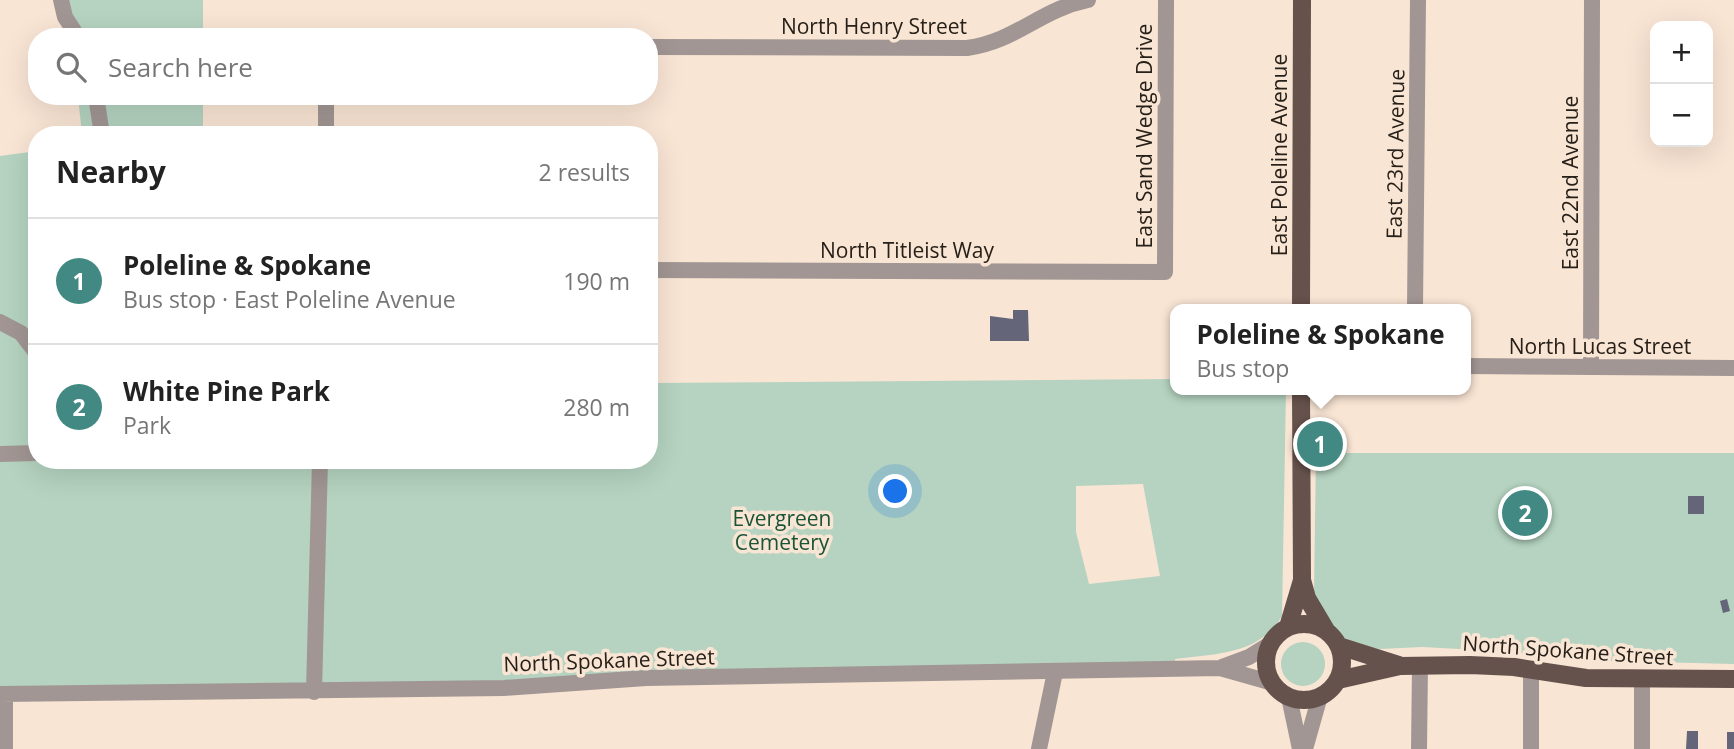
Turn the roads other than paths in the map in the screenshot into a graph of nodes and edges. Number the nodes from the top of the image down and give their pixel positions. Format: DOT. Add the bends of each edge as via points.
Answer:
graph roads {
  1 [pos="61,0"];
  2 [pos="1088,0"];
  3 [pos="1166,0"];
  4 [pos="1302,0"];
  5 [pos="1418,0"];
  6 [pos="1592,0"];
  7 [pos="72,28"];
  8 [pos="658,47"];
  9 [pos="97,105"];
  10 [pos="326,105"];
  11 [pos="101,126"];
  12 [pos="326,126"];
  13 [pos="658,270"];
  14 [pos="1165,272"];
  15 [pos="1301,304"];
  16 [pos="1416,304"];
  17 [pos="0,322"];
  18 [pos="28,342"];
  19 [pos="1471,366"];
  20 [pos="1591,366"];
  21 [pos="1734,368"];
  22 [pos="1301,395"];
  23 [pos="28,453"];
  24 [pos="0,454"];
  25 [pos="320,469"];
  26 [pos="1302,580"];
  27 [pos="1288,627"];
  28 [pos="1326,630"];
  29 [pos="1270,644"];
  30 [pos="1339,646"];
  31 [pos="1420,665"];
  32 [pos="1400,666"];
  33 [pos="1220,668"];
  34 [pos="1531,669"];
  35 [pos="1055,672"];
  36 [pos="1338,680"];
  37 [pos="1642,680"];
  38 [pos="1734,680"];
  39 [pos="1273,683"];
  40 [pos="314,692"];
  41 [pos="2,694"];
  42 [pos="1289,696"];
  43 [pos="1320,696"];
  44 [pos="5,749"];
  45 [pos="1039,749"];
  46 [pos="1303,749"];
  47 [pos="1419,749"];
  48 [pos="1531,749"];
  49 [pos="1642,749"];
  1 -- 7 [label="street"];
  2 -- 8 [label="street, North Henry Street" via="1054,8 1002,40 967,48"];
  3 -- 14 [label="street, East Sand Wedge Drive"];
  4 -- 15 [label="main road, East Poleline Avenue"];
  5 -- 16 [label="street, East 23rd Avenue"];
  6 -- 20 [label="street, East 22nd Avenue"];
  9 -- 11 [label="street"];
  10 -- 12 [label="street"];
  13 -- 14 [label="street, North Titleist Way"];
  17 -- 18 [label="street"];
  19 -- 20 [label="street, North Lucas Street"];
  20 -- 21 [label="street, North Lucas Street"];
  22 -- 26 [label="main road"];
  23 -- 24 [label="street"];
  25 -- 40 [label="street"];
  26 -- 27 [label="main road"];
  26 -- 28 [label="main road"];
  27 -- 28 [label="main road" via="1314,624"];
  27 -- 29 [label="main road"];
  28 -- 30 [label="main road"];
  29 -- 33 [label="street, North Spokane Street"];
  29 -- 39 [label="main road" via="1266,664"];
  30 -- 32 [label="main road, North Spokane Street"];
  30 -- 36 [label="main road"];
  31 -- 32 [label="main road, North Spokane Street"];
  31 -- 34 [label="main road, North Spokane Street"];
  31 -- 47 [label="street"];
  32 -- 36 [label="main road, North Spokane Street"];
  33 -- 35 [label="street, North Spokane Street"];
  33 -- 39 [label="street, North Spokane Street"];
  34 -- 37 [label="main road, North Spokane Street" via="1586,678"];
  34 -- 48 [label="street"];
  35 -- 40 [label="street, North Spokane Street" via="646,678 504,688"];
  35 -- 45 [label="street"];
  36 -- 43 [label="main road"];
  37 -- 38 [label="main road, North Spokane Street"];
  37 -- 49 [label="street"];
  39 -- 42 [label="main road"];
  40 -- 41 [label="street, North Spokane Street"];
  41 -- 44 [label="street"];
  42 -- 43 [label="main road"];
  42 -- 46 [label="street"];
  43 -- 46 [label="street"];
}
